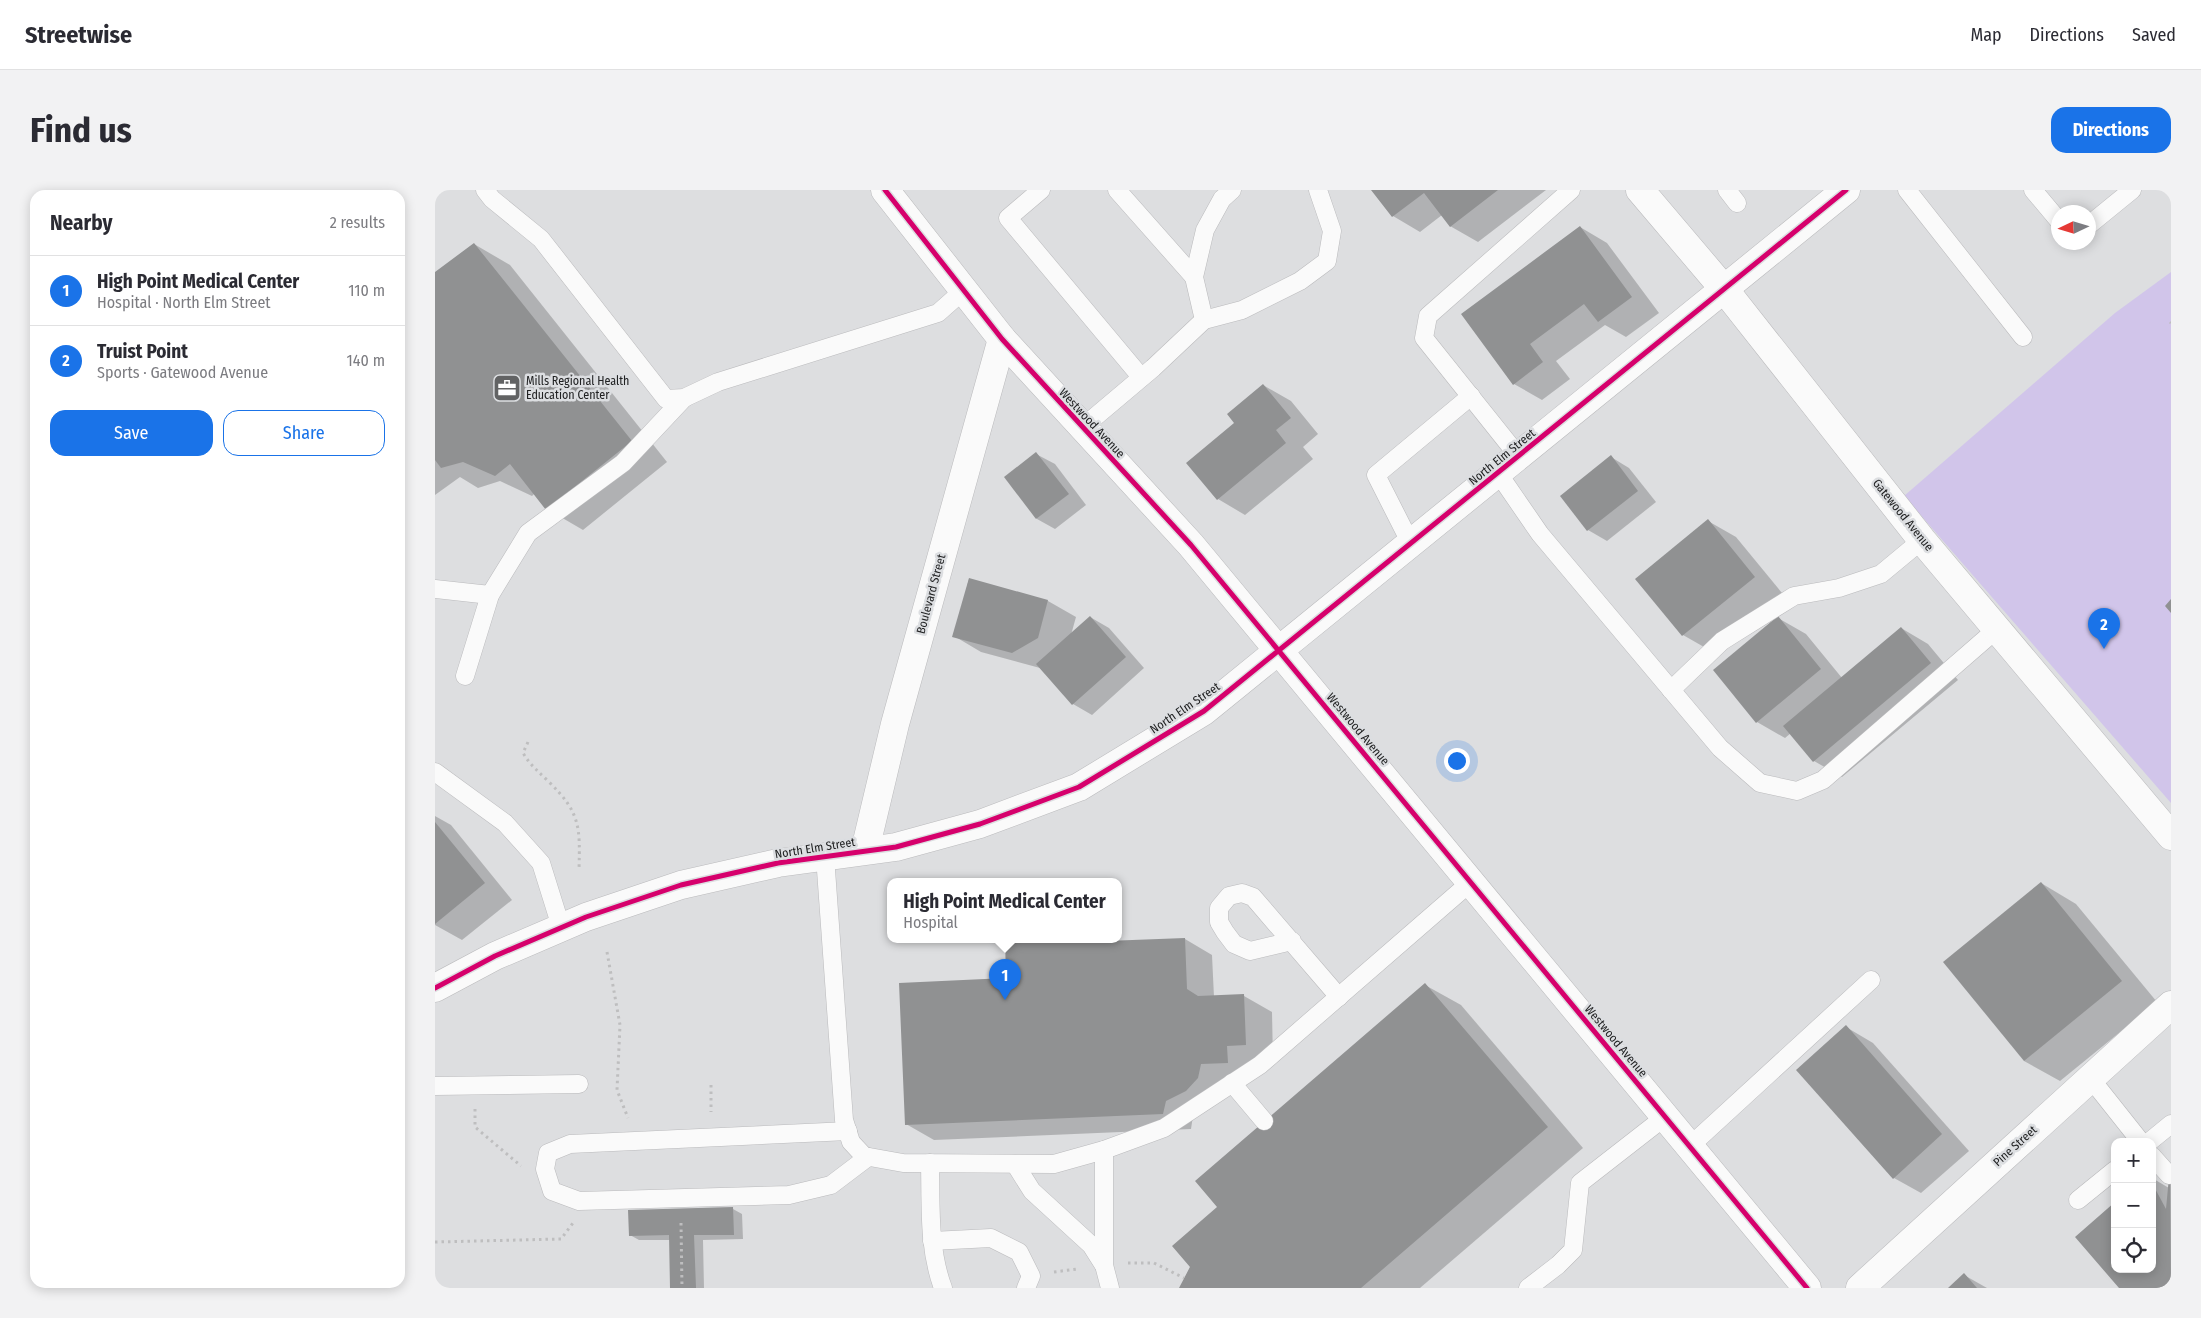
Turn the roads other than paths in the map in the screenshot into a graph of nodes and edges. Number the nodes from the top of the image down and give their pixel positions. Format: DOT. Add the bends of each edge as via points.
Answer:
graph roads {
  1 [pos="485,190"];
  2 [pos="1041,190"];
  3 [pos="1117,190"];
  4 [pos="1232,190"];
  5 [pos="1318,190"];
  6 [pos="1571,190"];
  7 [pos="1640,190"];
  8 [pos="1846,190"];
  9 [pos="1907,190"];
  10 [pos="2033,190"];
  11 [pos="2132,190"];
  12 [pos="888,191"];
  13 [pos="2051,211"];
  14 [pos="2096,219"];
  15 [pos="1194,277"];
  16 [pos="964,290"];
  17 [pos="1724,290"];
  18 [pos="1204,320"];
  19 [pos="2023,337"];
  20 [pos="1002,339"];
  21 [pos="1141,377"];
  22 [pos="1471,396"];
  23 [pos="684,398"];
  24 [pos="1083,427"];
  25 [pos="1508,465"];
  26 [pos="1922,540"];
  27 [pos="1411,544"];
  28 [pos="435,589"];
  29 [pos="490,595"];
  30 [pos="1998,628"];
  31 [pos="1279,651"];
  32 [pos="465,676"];
  33 [pos="1671,690"];
  34 [pos="435,772"];
  35 [pos="2171,836"];
  36 [pos="865,850"];
  37 [pos="825,856"];
  38 [pos="1472,881"];
  39 [pos="561,927"];
  40 [pos="1291,941"];
  41 [pos="1871,980"];
  42 [pos="435,988"];
  43 [pos="1339,997"];
  44 [pos="2171,1005"];
  45 [pos="2091,1079"];
  46 [pos="1232,1083"];
  47 [pos="579,1084"];
  48 [pos="435,1086"];
  49 [pos="1666,1116"];
  50 [pos="1265,1121"];
  51 [pos="2171,1124"];
  52 [pos="848,1131"];
  53 [pos="2138,1138"];
  54 [pos="2154,1138"];
  55 [pos="1690,1146"];
  56 [pos="1104,1150"];
  57 [pos="868,1157"];
  58 [pos="2156,1160"];
  59 [pos="930,1163"];
  60 [pos="1015,1164"];
  61 [pos="2111,1173"];
  62 [pos="2169,1174"];
  63 [pos="2077,1200"];
  64 [pos="932,1241"];
  65 [pos="1104,1265"];
  66 [pos="943,1288"];
  67 [pos="1026,1288"];
  68 [pos="1110,1288"];
  69 [pos="1528,1288"];
  70 [pos="1807,1288"];
  71 [pos="1860,1288"];
  1 -- 23 [label="lane" via="541,239 666,399"];
  2 -- 21 [label="lane" via="1007,218"];
  3 -- 15 [label="lane"];
  4 -- 15 [label="lane" via="1222,199 1205,230"];
  5 -- 18 [label="lane" via="1332,231 1327,261 1300,281 1242,310"];
  6 -- 22 [label="lane" via="1428,316 1424,338"];
  7 -- 17 [label="street, Gatewood Avenue"];
  8 -- 17 [label="street, North Elm Street"];
  9 -- 19 [label="lane"];
  10 -- 13 [label="lane"];
  11 -- 14 [label="lane"];
  12 -- 16 [label="street, Westwood Avenue"];
  15 -- 18 [label="lane"];
  16 -- 20 [label="street, Westwood Avenue"];
  16 -- 23 [label="lane" via="939,313 719,382"];
  17 -- 25 [label="street, North Elm Street"];
  17 -- 26 [label="street, Gatewood Avenue"];
  18 -- 21 [label="lane"];
  20 -- 24 [label="street, Westwood Avenue"];
  20 -- 36 [label="street, Boulevard Street" via="895,724"];
  21 -- 24 [label="lane"];
  22 -- 25 [label="lane"];
  22 -- 27 [label="lane" via="1376,475"];
  23 -- 29 [label="lane" via="623,463 528,533"];
  24 -- 31 [label="street, Westwood Avenue" via="1191,545"];
  25 -- 27 [label="street, North Elm Street"];
  25 -- 33 [label="lane" via="1540,534"];
  26 -- 30 [label="street, Gatewood Avenue"];
  26 -- 33 [label="lane" via="1881,574 1839,588 1794,596 1722,642"];
  27 -- 31 [label="street, North Elm Street"];
  28 -- 29 [label="lane"];
  29 -- 32 [label="lane"];
  30 -- 33 [label="lane" via="1823,780 1797,791 1759,783 1720,748"];
  30 -- 35 [label="street, Gatewood Avenue"];
  31 -- 36 [label="street, North Elm Street" via="1204,711 1079,787 980,824 897,847"];
  31 -- 38 [label="street, Westwood Avenue"];
  34 -- 39 [label="lane" via="505,823 541,862"];
  36 -- 37 [label="street, North Elm Street"];
  37 -- 39 [label="street, North Elm Street" via="681,885"];
  37 -- 52 [label="lane" via="844,1120"];
  38 -- 43 [label="lane"];
  38 -- 49 [label="street, Westwood Avenue"];
  39 -- 42 [label="street, North Elm Street" via="495,956"];
  40 -- 43 [label="lane"];
  41 -- 55 [label="lane"];
  43 -- 46 [label="lane" via="1260,1065"];
  44 -- 45 [label="street, Pine Street"];
  45 -- 53 [label="lane"];
  45 -- 71 [label="street, Pine Street"];
  46 -- 50 [label="lane"];
  46 -- 56 [label="lane" via="1164,1128"];
  47 -- 48 [label="lane"];
  49 -- 55 [label="street, Westwood Avenue"];
  49 -- 69 [label="lane" via="1580,1183 1573,1250"];
  51 -- 54 [label="lane"];
  52 -- 57 [label="lane" via="851,1142"];
  52 -- 57 [label="lane" via="570,1144 548,1153 545,1169 552,1191 579,1201 789,1195 831,1185"];
  55 -- 70 [label="street, Westwood Avenue"];
  56 -- 60 [label="lane" via="1054,1164"];
  56 -- 65 [label="lane"];
  57 -- 59 [label="lane" via="903,1163"];
  58 -- 62 [label="lane"];
  59 -- 60 [label="lane"];
  59 -- 64 [label="lane"];
  60 -- 65 [label="lane" via="1032,1191 1091,1245"];
  61 -- 63 [label="lane"];
  64 -- 66 [label="lane" via="935,1266"];
  64 -- 67 [label="lane" via="991,1238 1012,1248 1019,1252 1031,1276"];
  65 -- 68 [label="lane"];
}
